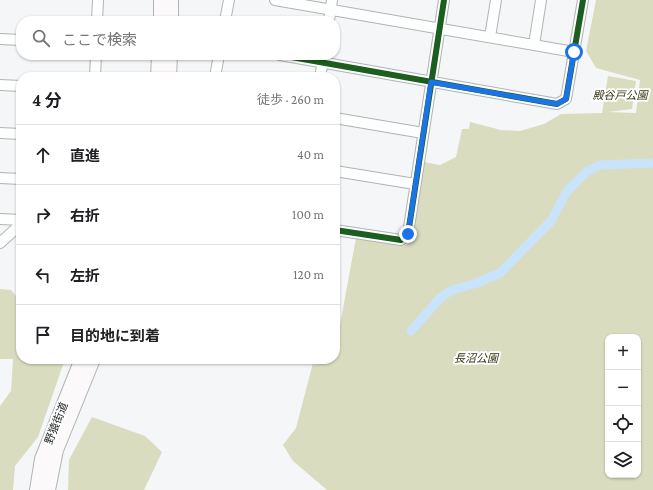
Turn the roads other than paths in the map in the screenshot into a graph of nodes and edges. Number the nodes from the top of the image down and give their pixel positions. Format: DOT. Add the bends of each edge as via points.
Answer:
graph roads {
  1 [pos="98,0"];
  2 [pos="162,0"];
  3 [pos="172,0"];
  4 [pos="229,0"];
  5 [pos="275,0"];
  6 [pos="444,0"];
  7 [pos="496,0"];
  8 [pos="541,0"];
  9 [pos="583,0"];
  10 [pos="293,2"];
  11 [pos="332,5"];
  12 [pos="97,16"];
  13 [pos="161,16"];
  14 [pos="170,16"];
  15 [pos="226,16"];
  16 [pos="330,16"];
  17 [pos="440,29"];
  18 [pos="490,37"];
  19 [pos="0,39"];
  20 [pos="16,40"];
  21 [pos="534,45"];
  22 [pos="574,52"];
  23 [pos="96,60"];
  24 [pos="160,60"];
  25 [pos="170,60"];
  26 [pos="218,60"];
  27 [pos="323,60"];
  28 [pos="328,60"];
  29 [pos="95,72"];
  30 [pos="158,72"];
  31 [pos="169,72"];
  32 [pos="216,72"];
  33 [pos="321,72"];
  34 [pos="431,82"];
  35 [pos="0,85"];
  36 [pos="16,86"];
  37 [pos="340,119"];
  38 [pos="0,133"];
  39 [pos="423,133"];
  40 [pos="16,134"];
  41 [pos="340,172"];
  42 [pos="0,178"];
  43 [pos="16,179"];
  44 [pos="416,184"];
  45 [pos="0,219"];
  46 [pos="16,220"];
  47 [pos="16,229"];
  48 [pos="340,231"];
  49 [pos="0,243"];
  50 [pos="80,364"];
  51 [pos="91,364"];
  52 [pos="37,490"];
  53 [pos="48,490"];
  1 -- 12 [label="street"];
  2 -- 13 [label="main road"];
  3 -- 14 [label="main road"];
  4 -- 15 [label="street"];
  5 -- 10 [label="street"];
  6 -- 17 [label="street"];
  7 -- 18 [label="street"];
  8 -- 21 [label="street"];
  9 -- 22 [label="street"];
  10 -- 11 [label="street"];
  11 -- 16 [label="street"];
  11 -- 17 [label="street"];
  17 -- 18 [label="street"];
  17 -- 34 [label="street"];
  18 -- 21 [label="street"];
  19 -- 20 [label="street"];
  21 -- 22 [label="street"];
  22 -- 34 [label="street" via="566,99 557,104"];
  23 -- 29 [label="street"];
  24 -- 30 [label="main road"];
  25 -- 31 [label="main road"];
  26 -- 32 [label="street"];
  27 -- 33 [label="street"];
  28 -- 34 [label="street"];
  34 -- 39 [label="street"];
  35 -- 36 [label="street"];
  37 -- 39 [label="street"];
  38 -- 40 [label="street"];
  39 -- 44 [label="street"];
  41 -- 44 [label="street"];
  42 -- 43 [label="street"];
  44 -- 48 [label="street" via="408,234 401,240"];
  45 -- 46 [label="street"];
  47 -- 49 [label="street"];
  50 -- 52 [label="main road, 野猿街道" via="48,441"];
  51 -- 53 [label="main road, 野猿街道" via="58,446"];
}
